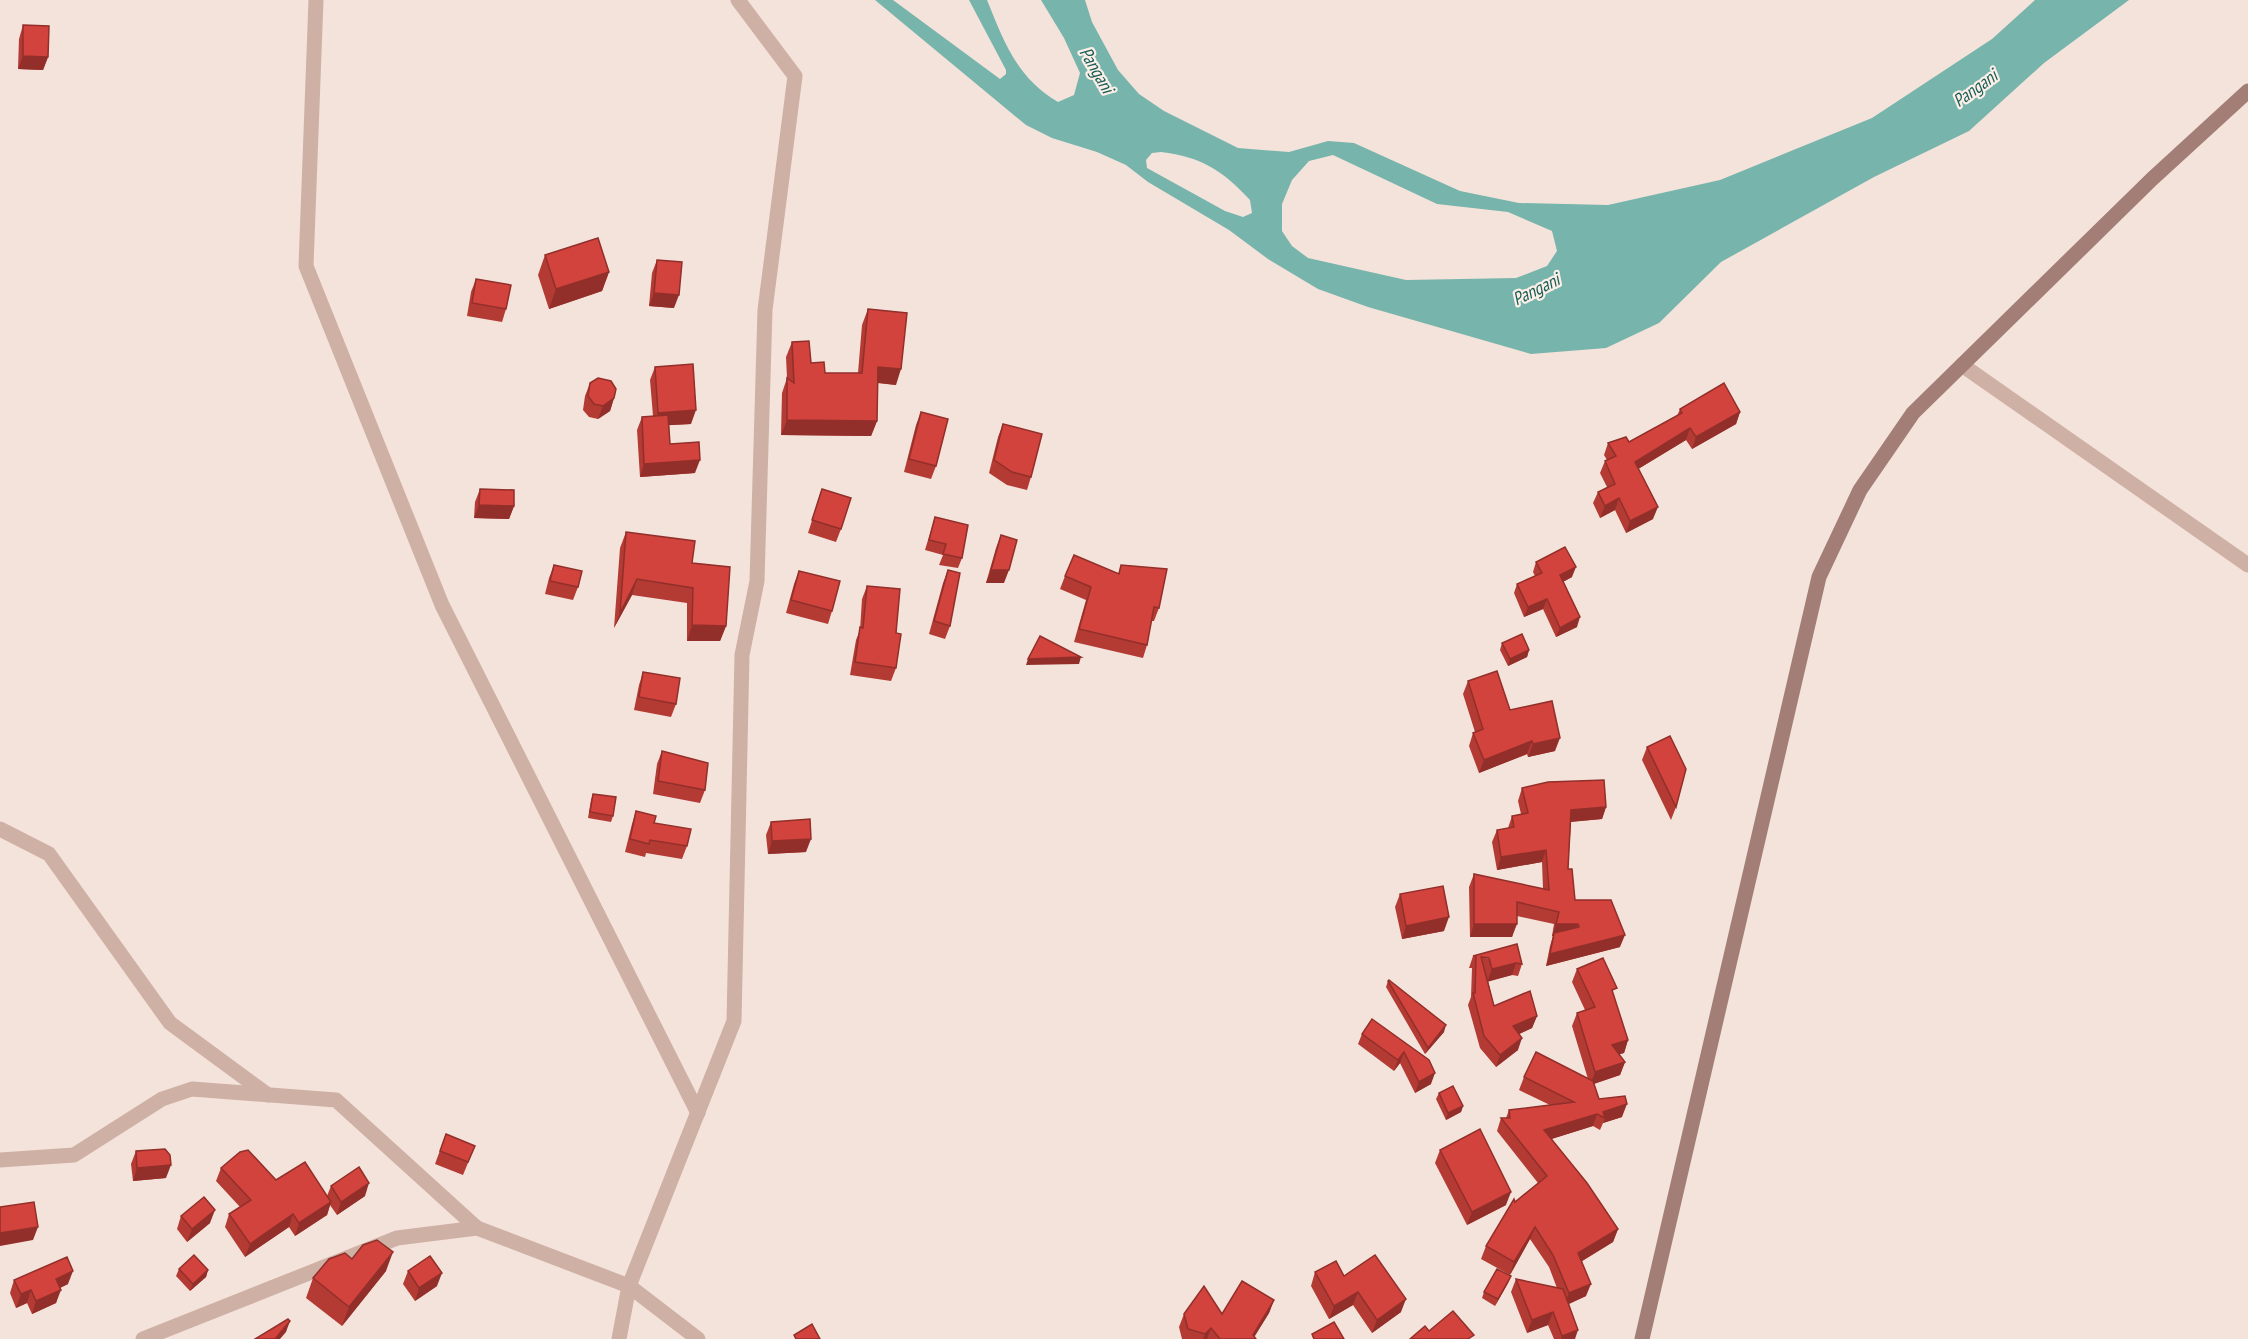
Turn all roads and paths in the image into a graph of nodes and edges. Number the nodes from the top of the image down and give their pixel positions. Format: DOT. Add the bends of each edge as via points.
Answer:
graph roads {
  1 [pos="316,0"];
  2 [pos="738,0"];
  3 [pos="2248,91"];
  4 [pos="1962,365"];
  5 [pos="2248,565"];
  6 [pos="0,829"];
  7 [pos="268,1095"];
  8 [pos="698,1113"];
  9 [pos="0,1160"];
  10 [pos="477,1228"];
  11 [pos="629,1286"];
  12 [pos="143,1339"];
  13 [pos="619,1339"];
  14 [pos="698,1339"];
  15 [pos="1642,1339"];
  1 -- 8 [label="street" via="306,266 442,605"];
  2 -- 8 [label="street" via="795,76 765,310 758,581 742,655 734,1021"];
  3 -- 4 [label="main road"];
  4 -- 5 [label="street"];
  4 -- 15 [label="main road" via="1906,422 1860,490 1818,577"];
  6 -- 7 [label="street" via="49,854 170,1023"];
  7 -- 9 [label="street" via="192,1089 162,1100 74,1155"];
  7 -- 10 [label="street" via="336,1100"];
  8 -- 11 [label="street"];
  10 -- 11 [label="street"];
  10 -- 12 [label="street" via="397,1238"];
  11 -- 13 [label="street"];
  11 -- 14 [label="street"];
}
